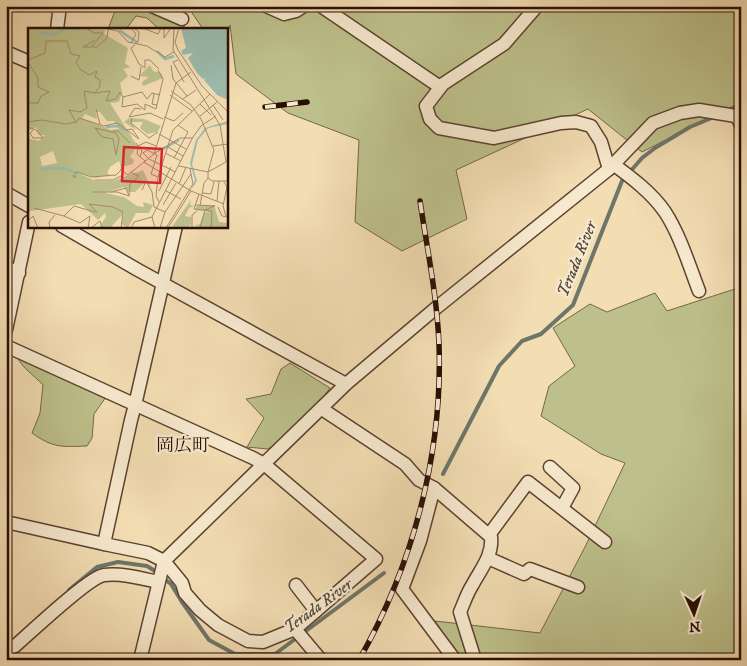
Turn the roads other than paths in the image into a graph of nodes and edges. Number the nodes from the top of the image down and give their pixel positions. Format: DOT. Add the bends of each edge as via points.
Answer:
graph roads {
  1 [pos="60,6"];
  2 [pos="152,6"];
  3 [pos="266,6"];
  4 [pos="304,6"];
  5 [pos="321,6"];
  6 [pos="537,6"];
  7 [pos="182,19"];
  8 [pos="57,28"];
  9 [pos="6,52"];
  10 [pos="28,62"];
  11 [pos="440,88"];
  12 [pos="737,117"];
  13 [pos="611,167"];
  14 [pos="6,193"];
  15 [pos="28,205"];
  16 [pos="28,227"];
  17 [pos="66,228"];
  18 [pos="176,228"];
  19 [pos="6,267"];
  20 [pos="19,273"];
  21 [pos="163,283"];
  22 [pos="699,291"];
  23 [pos="6,330"];
  24 [pos="6,346"];
  25 [pos="346,384"];
  26 [pos="135,405"];
  27 [pos="322,409"];
  28 [pos="264,464"];
  29 [pos="550,467"];
  30 [pos="434,488"];
  31 [pos="562,508"];
  32 [pos="6,522"];
  33 [pos="489,535"];
  34 [pos="605,542"];
  35 [pos="104,544"];
  36 [pos="488,558"];
  37 [pos="164,561"];
  38 [pos="158,582"];
  39 [pos="296,585"];
  40 [pos="578,587"];
  41 [pos="316,611"];
  42 [pos="295,629"];
  43 [pos="6,650"];
  44 [pos="140,660"];
  45 [pos="321,660"];
  46 [pos="455,660"];
  47 [pos="475,660"];
  1 -- 8 [label="street"];
  2 -- 7 [label="street"];
  3 -- 4 [label="street" via="284,14"];
  5 -- 11 [label="street"];
  6 -- 11 [label="street" via="504,44"];
  9 -- 10 [label="street"];
  11 -- 13 [label="street" via="426,106 430,119 439,128 494,138 576,122 591,126"];
  12 -- 13 [label="street" via="699,110 653,123"];
  13 -- 22 [label="street" via="636,180 664,211"];
  13 -- 25 [label="street"];
  14 -- 15 [label="street"];
  16 -- 20 [label="street"];
  17 -- 21 [label="street"];
  18 -- 21 [label="street"];
  19 -- 20 [label="street"];
  20 -- 23 [label="street"];
  21 -- 25 [label="street"];
  21 -- 26 [label="street"];
  24 -- 26 [label="street"];
  25 -- 27 [label="street"];
  26 -- 28 [label="street"];
  26 -- 35 [label="street"];
  27 -- 28 [label="street"];
  27 -- 30 [label="street" via="405,464 419,480"];
  28 -- 37 [label="street"];
  28 -- 41 [label="street" via="376,559"];
  29 -- 31 [label="street" via="574,488"];
  30 -- 33 [label="street"];
  30 -- 46 [label="street" via="420,542 402,589"];
  31 -- 33 [label="street" via="528,482"];
  31 -- 34 [label="street"];
  32 -- 35 [label="street"];
  33 -- 36 [label="street" via="492,544"];
  35 -- 37 [label="street" via="148,553"];
  36 -- 40 [label="street" via="524,574 530,569"];
  36 -- 47 [label="street" via="460,612"];
  37 -- 38 [label="street"];
  37 -- 42 [label="street" via="182,582 185,594 200,610 218,625 248,641 263,642"];
  38 -- 43 [label="street" via="134,576 102,575"];
  38 -- 44 [label="street"];
  39 -- 41 [label="street"];
  41 -- 42 [label="street"];
  42 -- 45 [label="street"];
}
